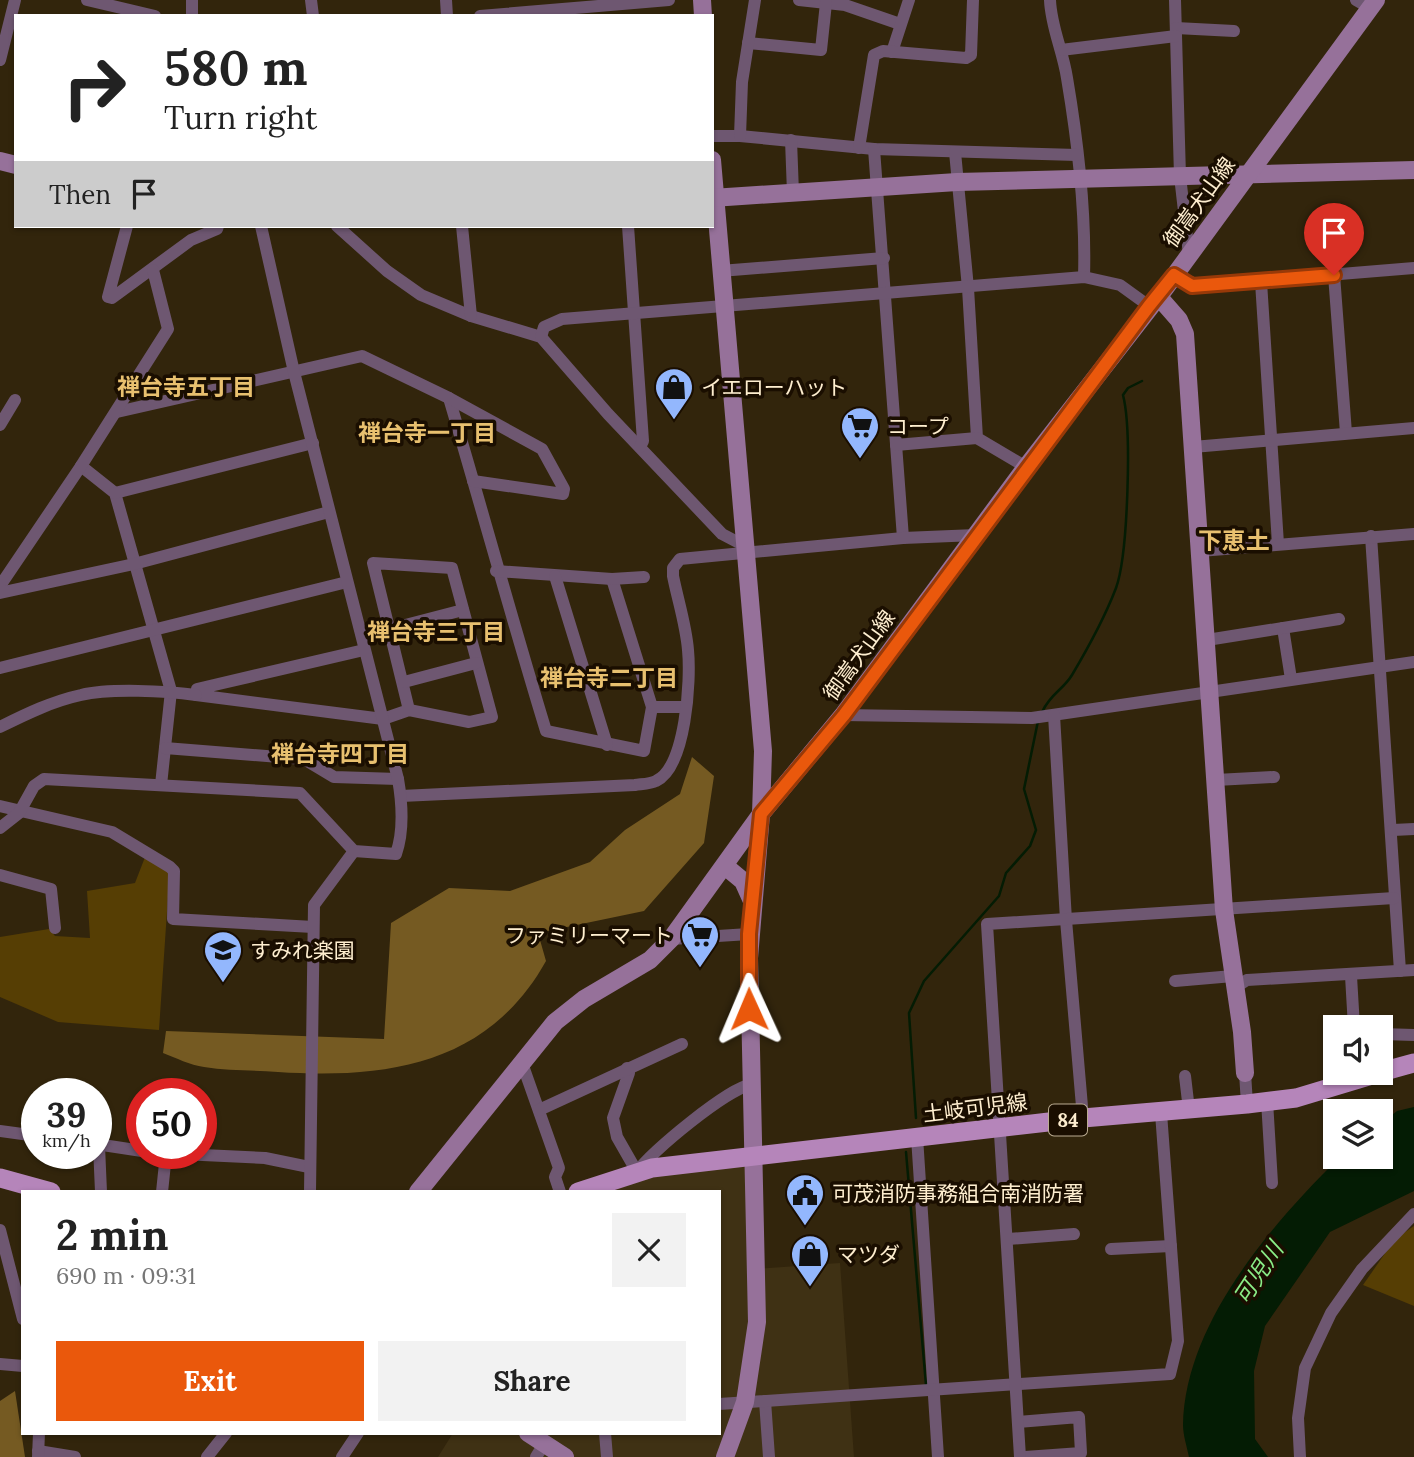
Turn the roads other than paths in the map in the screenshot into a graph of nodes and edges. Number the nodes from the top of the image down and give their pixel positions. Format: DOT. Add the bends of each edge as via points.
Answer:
graph roads {
  1 [pos="15,0"];
  2 [pos="87,0"];
  3 [pos="669,0"];
  4 [pos="755,0"];
  5 [pos="799,0"];
  6 [pos="909,0"];
  7 [pos="973,0"];
  8 [pos="1050,0"];
  9 [pos="1175,0"];
  10 [pos="612,3"];
  11 [pos="826,3"];
  12 [pos="1367,3"];
  13 [pos="146,14"];
  14 [pos="500,14"];
  15 [pos="900,24"];
  16 [pos="1234,31"];
  17 [pos="1176,32"];
  18 [pos="748,43"];
  19 [pos="1061,50"];
  20 [pos="892,52"];
  21 [pos="0,60"];
  22 [pos="714,136"];
  23 [pos="740,136"];
  24 [pos="791,141"];
  25 [pos="859,148"];
  26 [pos="874,149"];
  27 [pos="955,152"];
  28 [pos="1077,155"];
  29 [pos="1414,170"];
  30 [pos="1247,174"];
  31 [pos="1180,176"];
  32 [pos="1080,179"];
  33 [pos="957,182"];
  34 [pos="877,187"];
  35 [pos="793,192"];
  36 [pos="714,198"];
  37 [pos="126,228"];
  38 [pos="218,228"];
  39 [pos="261,228"];
  40 [pos="339,228"];
  41 [pos="462,228"];
  42 [pos="628,228"];
  43 [pos="1189,255"];
  44 [pos="884,258"];
  45 [pos="1414,268"];
  46 [pos="153,270"];
  47 [pos="720,271"];
  48 [pos="1174,275"];
  49 [pos="1334,275"];
  50 [pos="1084,277"];
  51 [pos="1261,282"];
  52 [pos="968,288"];
  53 [pos="885,294"];
  54 [pos="1153,301"];
  55 [pos="723,305"];
  56 [pos="635,313"];
  57 [pos="471,316"];
  58 [pos="541,337"];
  59 [pos="294,372"];
  60 [pos="449,398"];
  61 [pos="15,400"];
  62 [pos="117,412"];
  63 [pos="0,425"];
  64 [pos="1414,428"];
  65 [pos="1346,433"];
  66 [pos="977,438"];
  67 [pos="1271,439"];
  68 [pos="313,443"];
  69 [pos="896,445"];
  70 [pos="640,447"];
  71 [pos="1193,447"];
  72 [pos="81,466"];
  73 [pos="1026,467"];
  74 [pos="473,481"];
  75 [pos="114,493"];
  76 [pos="329,512"];
  77 [pos="1414,534"];
  78 [pos="976,535"];
  79 [pos="1371,537"];
  80 [pos="902,538"];
  81 [pos="1278,544"];
  82 [pos="744,548"];
  83 [pos="1200,551"];
  84 [pos="134,564"];
  85 [pos="496,571"];
  86 [pos="555,576"];
  87 [pos="644,577"];
  88 [pos="612,579"];
  89 [pos="347,582"];
  90 [pos="0,586"];
  91 [pos="0,593"];
  92 [pos="463,610"];
  93 [pos="1339,619"];
  94 [pos="1283,628"];
  95 [pos="155,629"];
  96 [pos="390,629"];
  97 [pos="1207,640"];
  98 [pos="363,650"];
  99 [pos="1414,662"];
  100 [pos="476,663"];
  101 [pos="1378,667"];
  102 [pos="0,668"];
  103 [pos="1291,679"];
  104 [pos="404,682"];
  105 [pos="171,691"];
  106 [pos="1210,691"];
  107 [pos="196,695"];
  108 [pos="652,707"];
  109 [pos="686,707"];
  110 [pos="409,710"];
  111 [pos="844,715"];
  112 [pos="1054,715"];
  113 [pos="383,719"];
  114 [pos="0,727"];
  115 [pos="607,746"];
  116 [pos="165,748"];
  117 [pos="1274,777"];
  118 [pos="398,779"];
  119 [pos="1216,780"];
  120 [pos="161,785"];
  121 [pos="401,796"];
  122 [pos="0,806"];
  123 [pos="19,813"];
  124 [pos="761,814"];
  125 [pos="0,828"];
  126 [pos="1414,829"];
  127 [pos="1393,830"];
  128 [pos="354,851"];
  129 [pos="725,866"];
  130 [pos="0,875"];
  131 [pos="1394,898"];
  132 [pos="752,902"];
  133 [pos="1224,910"];
  134 [pos="1066,920"];
  135 [pos="313,927"];
  136 [pos="55,928"];
  137 [pos="749,934"];
  138 [pos="671,939"];
  139 [pos="1414,970"];
  140 [pos="1400,971"];
  141 [pos="1351,976"];
  142 [pos="1175,981"];
  143 [pos="1235,982"];
  144 [pos="1353,1015"];
  145 [pos="1393,1034"];
  146 [pos="1414,1035"];
  147 [pos="682,1044"];
  148 [pos="522,1063"];
  149 [pos="1414,1063"];
  150 [pos="627,1068"];
  151 [pos="1393,1069"];
  152 [pos="1245,1073"];
  153 [pos="1185,1076"];
  154 [pos="750,1085"];
  155 [pos="1331,1085"];
  156 [pos="1257,1102"];
  157 [pos="539,1110"];
  158 [pos="1189,1110"];
  159 [pos="1161,1112"];
  160 [pos="1083,1118"];
  161 [pos="999,1128"];
  162 [pos="0,1132"];
  163 [pos="21,1134"];
  164 [pos="917,1137"];
  165 [pos="217,1156"];
  166 [pos="755,1157"];
  167 [pos="309,1167"];
  168 [pos="100,1169"];
  169 [pos="164,1169"];
  170 [pos="637,1172"];
  171 [pos="0,1178"];
  172 [pos="1272,1183"];
  173 [pos="44,1190"];
  174 [pos="101,1190"];
  175 [pos="162,1190"];
  176 [pos="310,1190"];
  177 [pos="420,1190"];
  178 [pos="559,1190"];
  179 [pos="586,1190"];
  180 [pos="1414,1213"];
  181 [pos="0,1230"];
  182 [pos="1074,1234"];
  183 [pos="1008,1238"];
  184 [pos="1171,1246"];
  185 [pos="1111,1249"];
  186 [pos="21,1311"];
  187 [pos="0,1364"];
  188 [pos="21,1366"];
  189 [pos="1016,1385"];
  190 [pos="934,1390"];
  191 [pos="765,1401"];
  192 [pos="745,1402"];
  193 [pos="721,1404"];
  194 [pos="1018,1422"];
  195 [pos="39,1435"];
  196 [pos="224,1435"];
  197 [pos="357,1435"];
  198 [pos="529,1435"];
  199 [pos="605,1435"];
  200 [pos="540,1450"];
  201 [pos="38,1454"];
  202 [pos="75,1457"];
  203 [pos="207,1457"];
  204 [pos="342,1457"];
  205 [pos="565,1457"];
  206 [pos="607,1457"];
  207 [pos="725,1457"];
  208 [pos="769,1457"];
  209 [pos="938,1457"];
  210 [pos="1023,1457"];
  211 [pos="1300,1457"];
  1 -- 21 [label="street"];
  2 -- 13 [label="street"];
  3 -- 10 [label="street"];
  4 -- 18 [label="street"];
  5 -- 11 [label="street"];
  6 -- 15 [label="street"];
  7 -- 20 [label="street" via="971,55"];
  8 -- 19 [label="street" via="1050,20"];
  9 -- 17 [label="street"];
  10 -- 14 [label="street"];
  11 -- 15 [label="street"];
  11 -- 18 [label="street" via="821,50"];
  12 -- 30 [label="street, 御嵩犬山線"];
  15 -- 20 [label="street"];
  16 -- 17 [label="street"];
  17 -- 19 [label="street"];
  17 -- 31 [label="street"];
  18 -- 23 [label="street"];
  19 -- 28 [label="street"];
  20 -- 25 [label="street" via="874,55 871,62"];
  22 -- 23 [label="street"];
  23 -- 24 [label="street"];
  24 -- 25 [label="street"];
  24 -- 35 [label="street"];
  25 -- 26 [label="street"];
  26 -- 27 [label="street"];
  26 -- 34 [label="street"];
  27 -- 28 [label="street"];
  27 -- 33 [label="street"];
  28 -- 32 [label="street"];
  29 -- 30 [label="street"];
  30 -- 31 [label="street"];
  30 -- 43 [label="street, 御嵩犬山線"];
  31 -- 32 [label="street"];
  31 -- 43 [label="street"];
  32 -- 33 [label="street"];
  32 -- 50 [label="street" via="1086,231"];
  33 -- 34 [label="street"];
  33 -- 52 [label="street"];
  34 -- 35 [label="street"];
  34 -- 44 [label="street"];
  35 -- 36 [label="street"];
  36 -- 47 [label="street"];
  37 -- 46 [label="street" via="108,297"];
  38 -- 46 [label="street" via="191,240"];
  39 -- 59 [label="street"];
  40 -- 57 [label="street" via="421,295"];
  41 -- 57 [label="street"];
  42 -- 56 [label="street"];
  43 -- 48 [label="street, 御嵩犬山線"];
  44 -- 47 [label="street"];
  44 -- 53 [label="street"];
  45 -- 49 [label="street"];
  46 -- 62 [label="street" via="167,329"];
  47 -- 55 [label="street"];
  48 -- 51 [label="street" via="1192,286"];
  48 -- 54 [label="street, 御嵩犬山線"];
  49 -- 51 [label="street"];
  49 -- 65 [label="street"];
  50 -- 52 [label="street"];
  50 -- 54 [label="street" via="1120,285"];
  51 -- 67 [label="street"];
  52 -- 53 [label="street"];
  52 -- 66 [label="street"];
  53 -- 55 [label="street"];
  53 -- 69 [label="street"];
  54 -- 71 [label="street" via="1179,320 1185,334"];
  54 -- 73 [label="street, 御嵩犬山線"];
  55 -- 56 [label="street"];
  55 -- 82 [label="street"];
  56 -- 58 [label="street" via="562,319 544,327"];
  56 -- 70 [label="street"];
  57 -- 58 [label="street"];
  58 -- 70 [label="street"];
  59 -- 60 [label="street" via="362,356"];
  59 -- 62 [label="street"];
  59 -- 68 [label="street"];
  60 -- 74 [label="street"];
  60 -- 74 [label="street" via="542,449 564,489 563,494"];
  61 -- 63 [label="street"];
  62 -- 72 [label="street"];
  64 -- 65 [label="street"];
  65 -- 67 [label="street"];
  66 -- 69 [label="street"];
  66 -- 73 [label="street"];
  67 -- 71 [label="street"];
  67 -- 81 [label="street"];
  68 -- 75 [label="street"];
  68 -- 76 [label="street"];
  69 -- 80 [label="street"];
  70 -- 82 [label="street" via="722,534"];
  71 -- 83 [label="street"];
  72 -- 75 [label="street"];
  72 -- 90 [label="street"];
  73 -- 78 [label="street, 御嵩犬山線"];
  74 -- 85 [label="street"];
  75 -- 84 [label="street"];
  76 -- 84 [label="street"];
  76 -- 89 [label="street"];
  77 -- 79 [label="street"];
  78 -- 80 [label="street"];
  78 -- 111 [label="street, 御嵩犬山線"];
  79 -- 81 [label="street"];
  79 -- 101 [label="street"];
  80 -- 82 [label="street"];
  81 -- 83 [label="street"];
  82 -- 109 [label="street" via="680,559 673,568 689,653"];
  82 -- 124 [label="street" via="763,751"];
  83 -- 97 [label="street"];
  84 -- 91 [label="street"];
  84 -- 95 [label="street"];
  85 -- 86 [label="street"];
  85 -- 115 [label="street" via="546,731"];
  86 -- 88 [label="street"];
  86 -- 115 [label="street"];
  87 -- 88 [label="street"];
  88 -- 108 [label="street"];
  89 -- 95 [label="street"];
  89 -- 98 [label="street"];
  92 -- 96 [label="street"];
  92 -- 96 [label="street" via="452,568 373,563"];
  92 -- 100 [label="street"];
  93 -- 94 [label="street"];
  94 -- 97 [label="street"];
  94 -- 103 [label="street"];
  95 -- 102 [label="street"];
  95 -- 105 [label="street"];
  96 -- 104 [label="street"];
  97 -- 106 [label="street"];
  98 -- 107 [label="street" via="197,688"];
  98 -- 113 [label="street"];
  99 -- 101 [label="street"];
  100 -- 104 [label="street"];
  100 -- 110 [label="street" via="492,717 469,722"];
  101 -- 103 [label="street"];
  101 -- 127 [label="street"];
  103 -- 106 [label="street"];
  104 -- 110 [label="street"];
  105 -- 107 [label="street"];
  105 -- 114 [label="street" via="84,694"];
  105 -- 116 [label="street"];
  106 -- 112 [label="street"];
  106 -- 119 [label="street"];
  107 -- 113 [label="street"];
  108 -- 109 [label="street"];
  108 -- 115 [label="street" via="644,751"];
  109 -- 121 [label="street" via="675,762 654,782"];
  110 -- 113 [label="street"];
  111 -- 112 [label="street"];
  111 -- 124 [label="street, 御嵩犬山線"];
  112 -- 134 [label="street"];
  113 -- 118 [label="street"];
  116 -- 118 [label="street" via="304,759 334,778"];
  116 -- 120 [label="street"];
  117 -- 119 [label="street"];
  118 -- 121 [label="street"];
  119 -- 133 [label="street"];
  120 -- 123 [label="street" via="44,779 34,786"];
  120 -- 128 [label="street" via="300,793"];
  121 -- 128 [label="street" via="396,854"];
  122 -- 123 [label="street"];
  123 -- 125 [label="street"];
  123 -- 135 [label="street" via="112,832 170,867 174,871 173,919"];
  124 -- 129 [label="street, 御嵩犬山線"];
  124 -- 132 [label="street"];
  126 -- 127 [label="street"];
  127 -- 131 [label="street"];
  128 -- 135 [label="street" via="314,905"];
  129 -- 132 [label="street" via="743,881"];
  129 -- 138 [label="street, 御嵩犬山線"];
  130 -- 136 [label="street" via="51,889"];
  131 -- 133 [label="street"];
  131 -- 140 [label="street"];
  132 -- 137 [label="street"];
  133 -- 134 [label="street"];
  133 -- 143 [label="street"];
  134 -- 160 [label="street"];
  134 -- 161 [label="street" via="987,924"];
  135 -- 167 [label="street"];
  137 -- 138 [label="street"];
  137 -- 154 [label="street"];
  138 -- 148 [label="street, 御嵩犬山線" via="650,960 555,1022"];
  139 -- 140 [label="street"];
  140 -- 141 [label="street"];
  141 -- 143 [label="street"];
  141 -- 144 [label="street"];
  142 -- 143 [label="street"];
  143 -- 152 [label="street"];
  145 -- 146 [label="street"];
  147 -- 150 [label="street"];
  148 -- 157 [label="street"];
  148 -- 177 [label="street, 御嵩犬山線"];
  149 -- 151 [label="main road, 土岐可児線 / 84"];
  150 -- 157 [label="street"];
  150 -- 170 [label="street" via="612,1118"];
  152 -- 156 [label="street"];
  153 -- 158 [label="street"];
  154 -- 166 [label="street"];
  154 -- 170 [label="street" via="736,1088 666,1142"];
  155 -- 156 [label="main road, 土岐可児線 / 84" via="1296,1098"];
  156 -- 158 [label="main road, 土岐可児線 / 84"];
  156 -- 172 [label="street"];
  157 -- 178 [label="street" via="559,1168 555,1177"];
  158 -- 159 [label="main road, 土岐可児線 / 84"];
  159 -- 160 [label="main road, 土岐可児線 / 84"];
  159 -- 184 [label="street"];
  160 -- 161 [label="main road, 土岐可児線 / 84"];
  161 -- 164 [label="main road, 土岐可児線 / 84"];
  161 -- 183 [label="street"];
  162 -- 163 [label="street"];
  164 -- 166 [label="main road, 土岐可児線 / 84"];
  164 -- 190 [label="street"];
  165 -- 167 [label="street" via="265,1158"];
  166 -- 170 [label="main road, 土岐可児線 / 84"];
  166 -- 192 [label="street" via="752,1202 757,1322"];
  167 -- 176 [label="street"];
  168 -- 174 [label="street"];
  169 -- 175 [label="street"];
  170 -- 179 [label="main road, 土岐可児線 / 84"];
  171 -- 173 [label="main road"];
  180 -- 211 [label="street" via="1362,1269 1331,1313 1310,1357 1298,1418"];
  181 -- 186 [label="street"];
  182 -- 183 [label="street"];
  183 -- 189 [label="street"];
  184 -- 185 [label="street"];
  184 -- 189 [label="street" via="1178,1341 1170,1374"];
  187 -- 188 [label="street"];
  189 -- 190 [label="street"];
  189 -- 194 [label="street"];
  190 -- 191 [label="street"];
  190 -- 209 [label="street"];
  191 -- 192 [label="street"];
  191 -- 208 [label="street"];
  192 -- 193 [label="street"];
  192 -- 207 [label="street"];
  194 -- 210 [label="street"];
  194 -- 210 [label="street" via="1079,1417 1081,1453"];
  195 -- 201 [label="street"];
  196 -- 203 [label="street"];
  197 -- 204 [label="street"];
  198 -- 200 [label="street"];
  199 -- 206 [label="street"];
  200 -- 205 [label="street"];
  201 -- 202 [label="street"];
}
